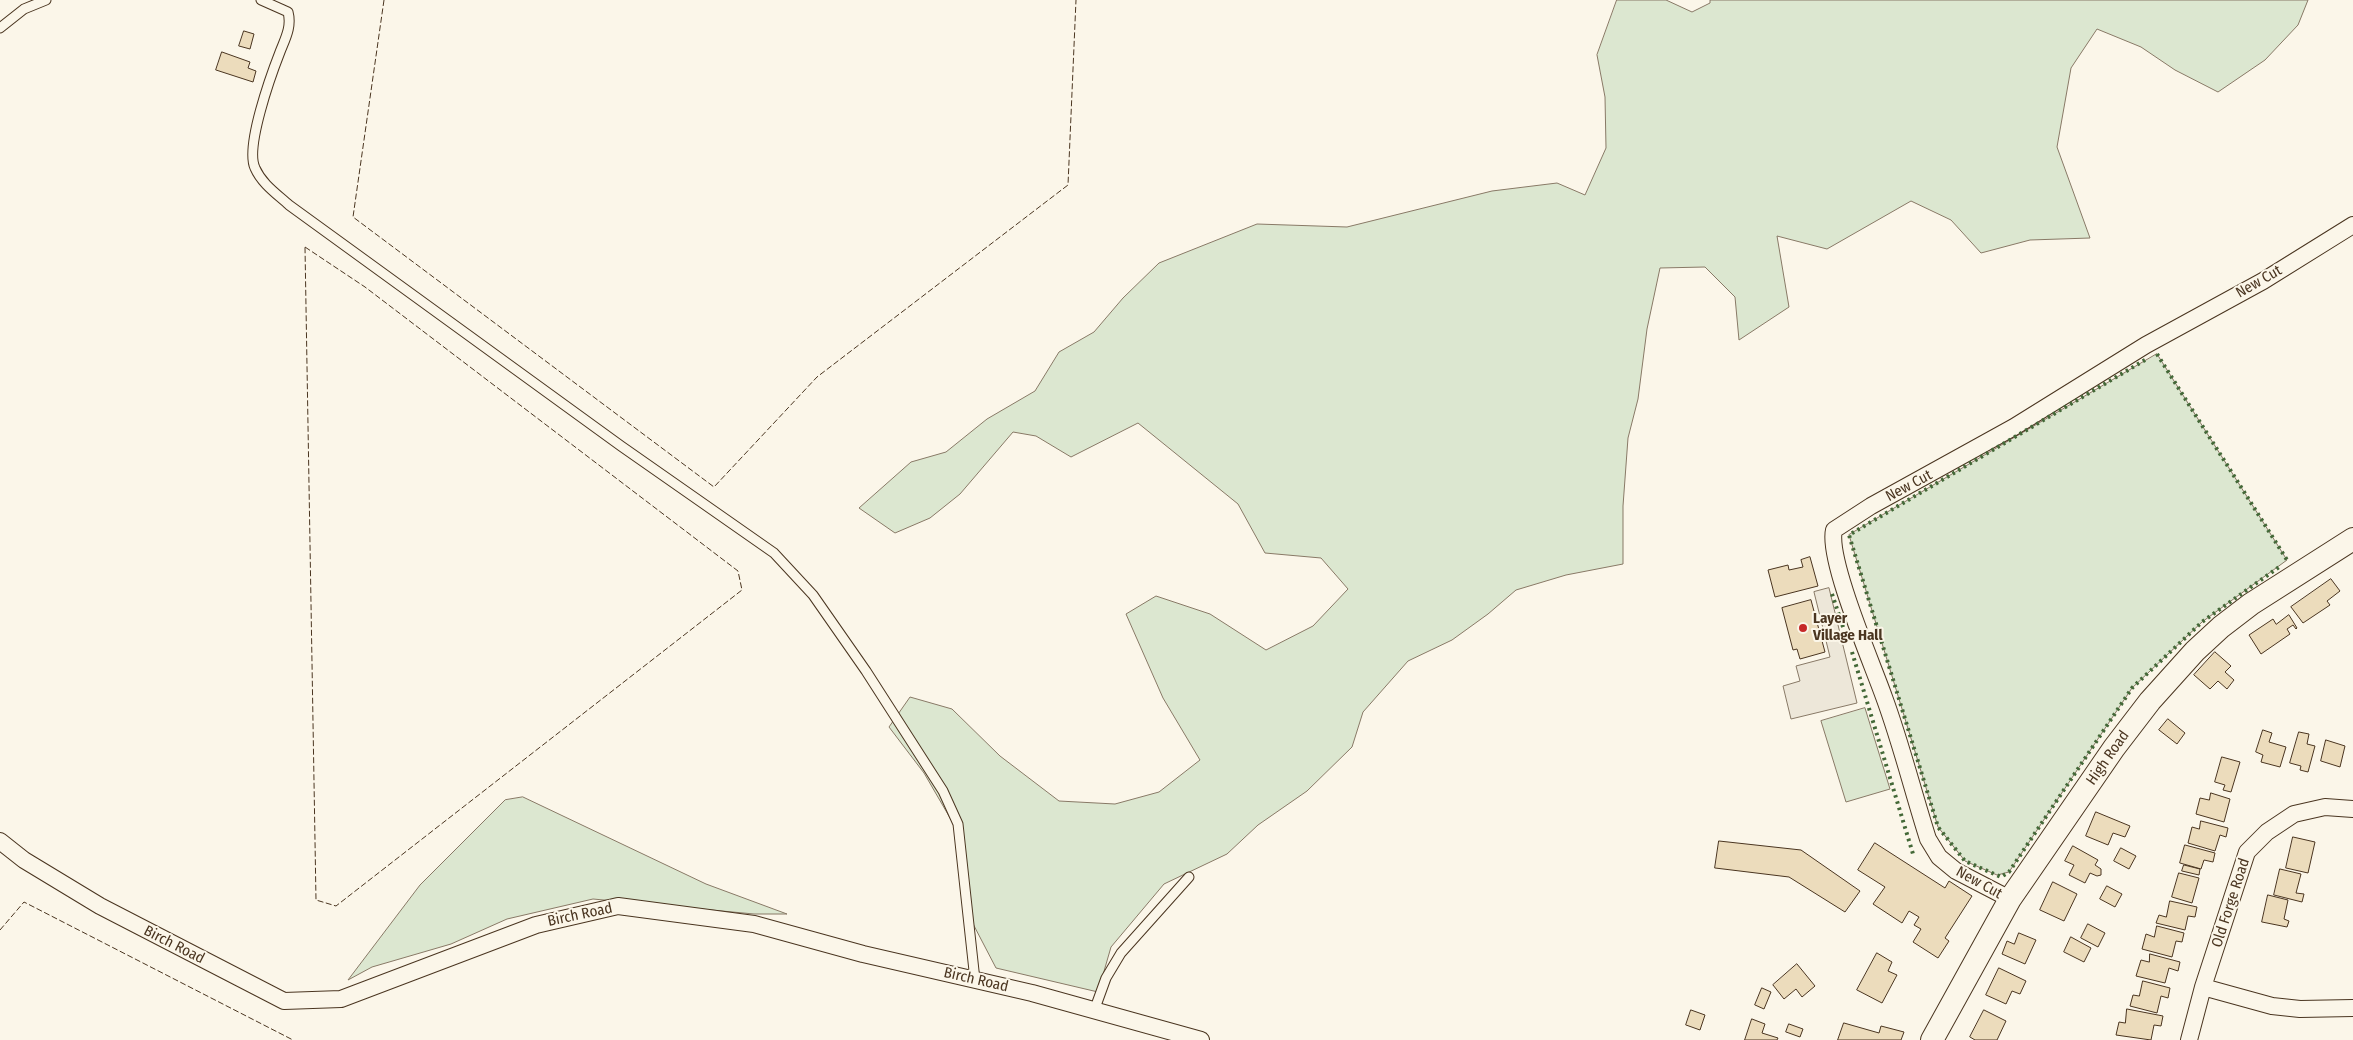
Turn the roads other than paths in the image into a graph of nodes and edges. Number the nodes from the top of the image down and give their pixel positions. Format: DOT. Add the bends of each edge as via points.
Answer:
graph roads {
  1 [pos="46,0"];
  2 [pos="261,0"];
  3 [pos="0,28"];
  4 [pos="2353,225"];
  5 [pos="2353,539"];
  6 [pos="2353,809"];
  7 [pos="0,841"];
  8 [pos="1189,877"];
  9 [pos="2010,899"];
  10 [pos="975,980"];
  11 [pos="2203,987"];
  12 [pos="2353,1008"];
  13 [pos="1094,1011"];
  14 [pos="1201,1040"];
  15 [pos="1932,1040"];
  16 [pos="2190,1040"];
  1 -- 3 [label="lane" via="24,9"];
  2 -- 10 [label="lane" via="288,12 291,22 254,133 254,167 264,184 620,446 774,553 790,568 866,671 943,791 958,824"];
  4 -- 9 [label="street, New Cut" via="2263,281 2146,345 2014,427 1862,511 1834,530 1832,538 1840,571 1887,706 1928,839 1938,857 1956,871"];
  5 -- 9 [label="main road, High Road" via="2251,604 2195,651 2114,748"];
  6 -- 11 [label="street, Old Forge Road" via="2326,807 2294,814 2267,832 2247,852"];
  7 -- 10 [label="street, Birch Road" via="24,860 100,906 284,1001 341,1000 536,925 618,906 754,924"];
  8 -- 13 [label="lane" via="1121,953 1106,978"];
  9 -- 15 [label="main road, High Road"];
  10 -- 13 [label="street, Birch Road"];
  11 -- 12 [label="street" via="2272,1006"];
  11 -- 16 [label="street, Old Forge Road"];
  13 -- 14 [label="street, Birch Road"];
}
